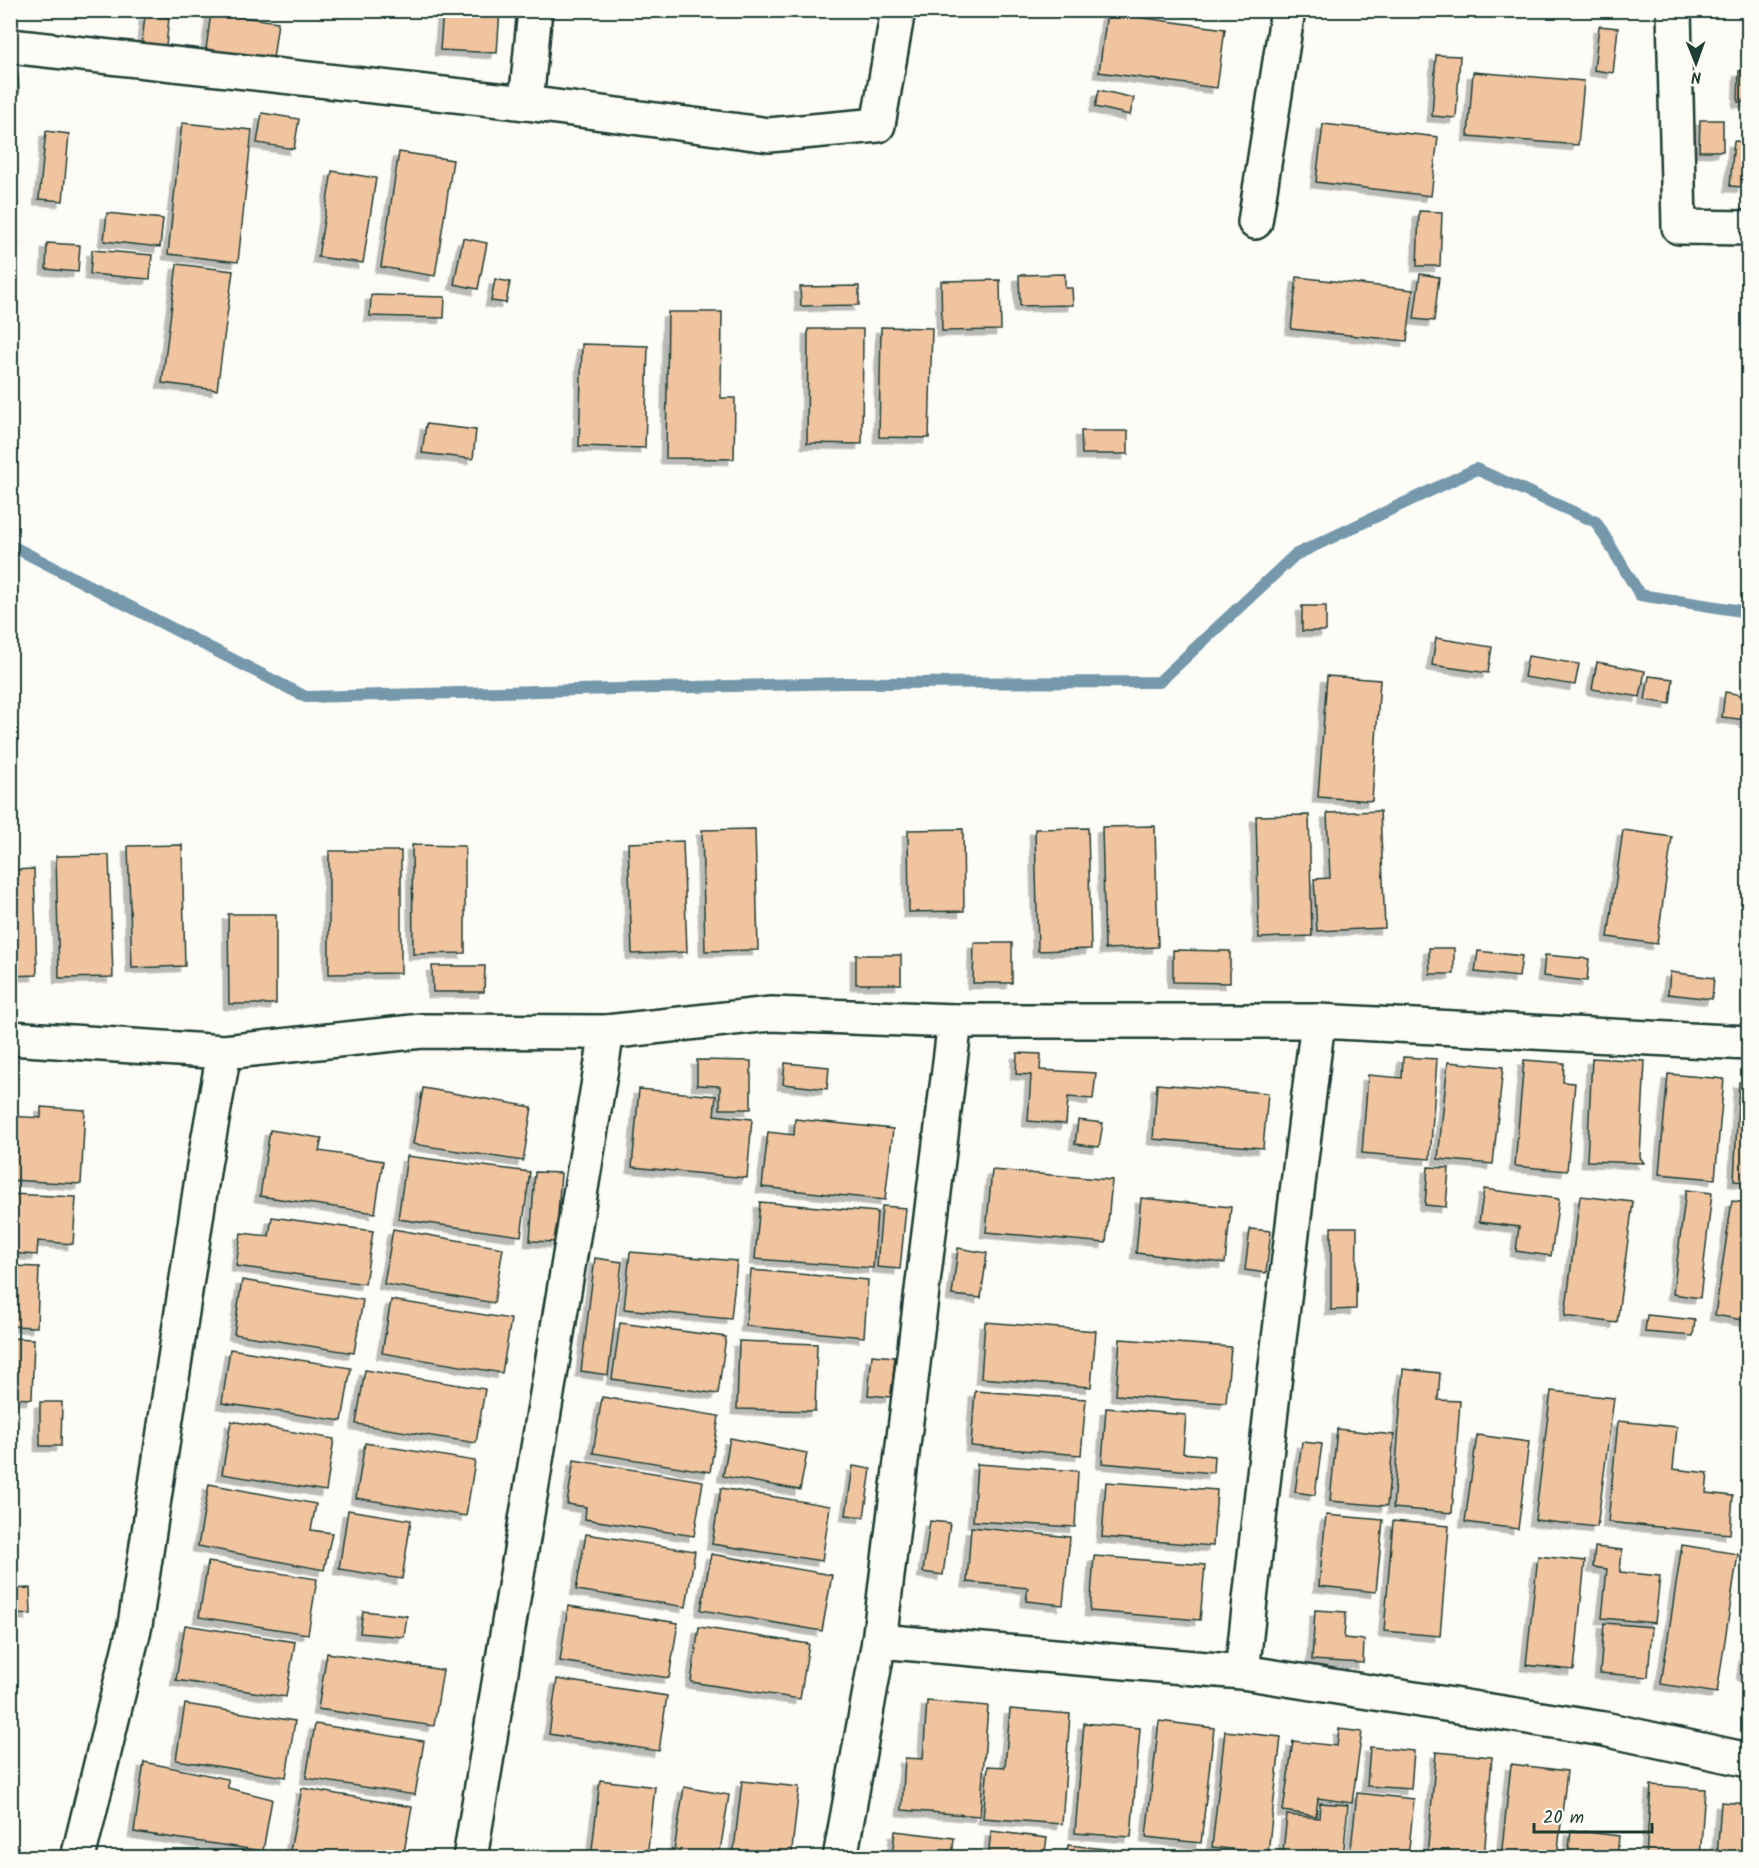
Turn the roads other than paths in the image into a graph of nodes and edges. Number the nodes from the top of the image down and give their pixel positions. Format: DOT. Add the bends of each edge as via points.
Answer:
graph roads {
  1 [pos="535,10"];
  2 [pos="898,10"];
  3 [pos="1288,10"];
  4 [pos="1674,10"];
  5 [pos="10,46"];
  6 [pos="526,103"];
  7 [pos="1256,222"];
  8 [pos="1749,228"];
  9 [pos="955,1021"];
  10 [pos="1318,1021"];
  11 [pos="607,1032"];
  12 [pos="10,1038"];
  13 [pos="1749,1043"];
  14 [pos="224,1052"];
  15 [pos="879,1641"];
  16 [pos="1242,1672"];
  17 [pos="1749,1760"];
  18 [pos="78,1857"];
  19 [pos="470,1857"];
  20 [pos="840,1857"];
  1 -- 6 [label="street"];
  2 -- 6 [label="street" via="878,125 769,135"];
  3 -- 7 [label="street"];
  4 -- 8 [label="street" via="1679,227"];
  5 -- 6 [label="street"];
  9 -- 10 [label="street"];
  9 -- 11 [label="street" via="771,1014"];
  9 -- 15 [label="street"];
  10 -- 13 [label="street"];
  10 -- 16 [label="street"];
  11 -- 14 [label="street" via="422,1031"];
  11 -- 19 [label="street"];
  12 -- 14 [label="street"];
  14 -- 18 [label="street" via="135,1625"];
  15 -- 16 [label="street"];
  15 -- 20 [label="street"];
  16 -- 17 [label="street" via="1604,1729"];
}
